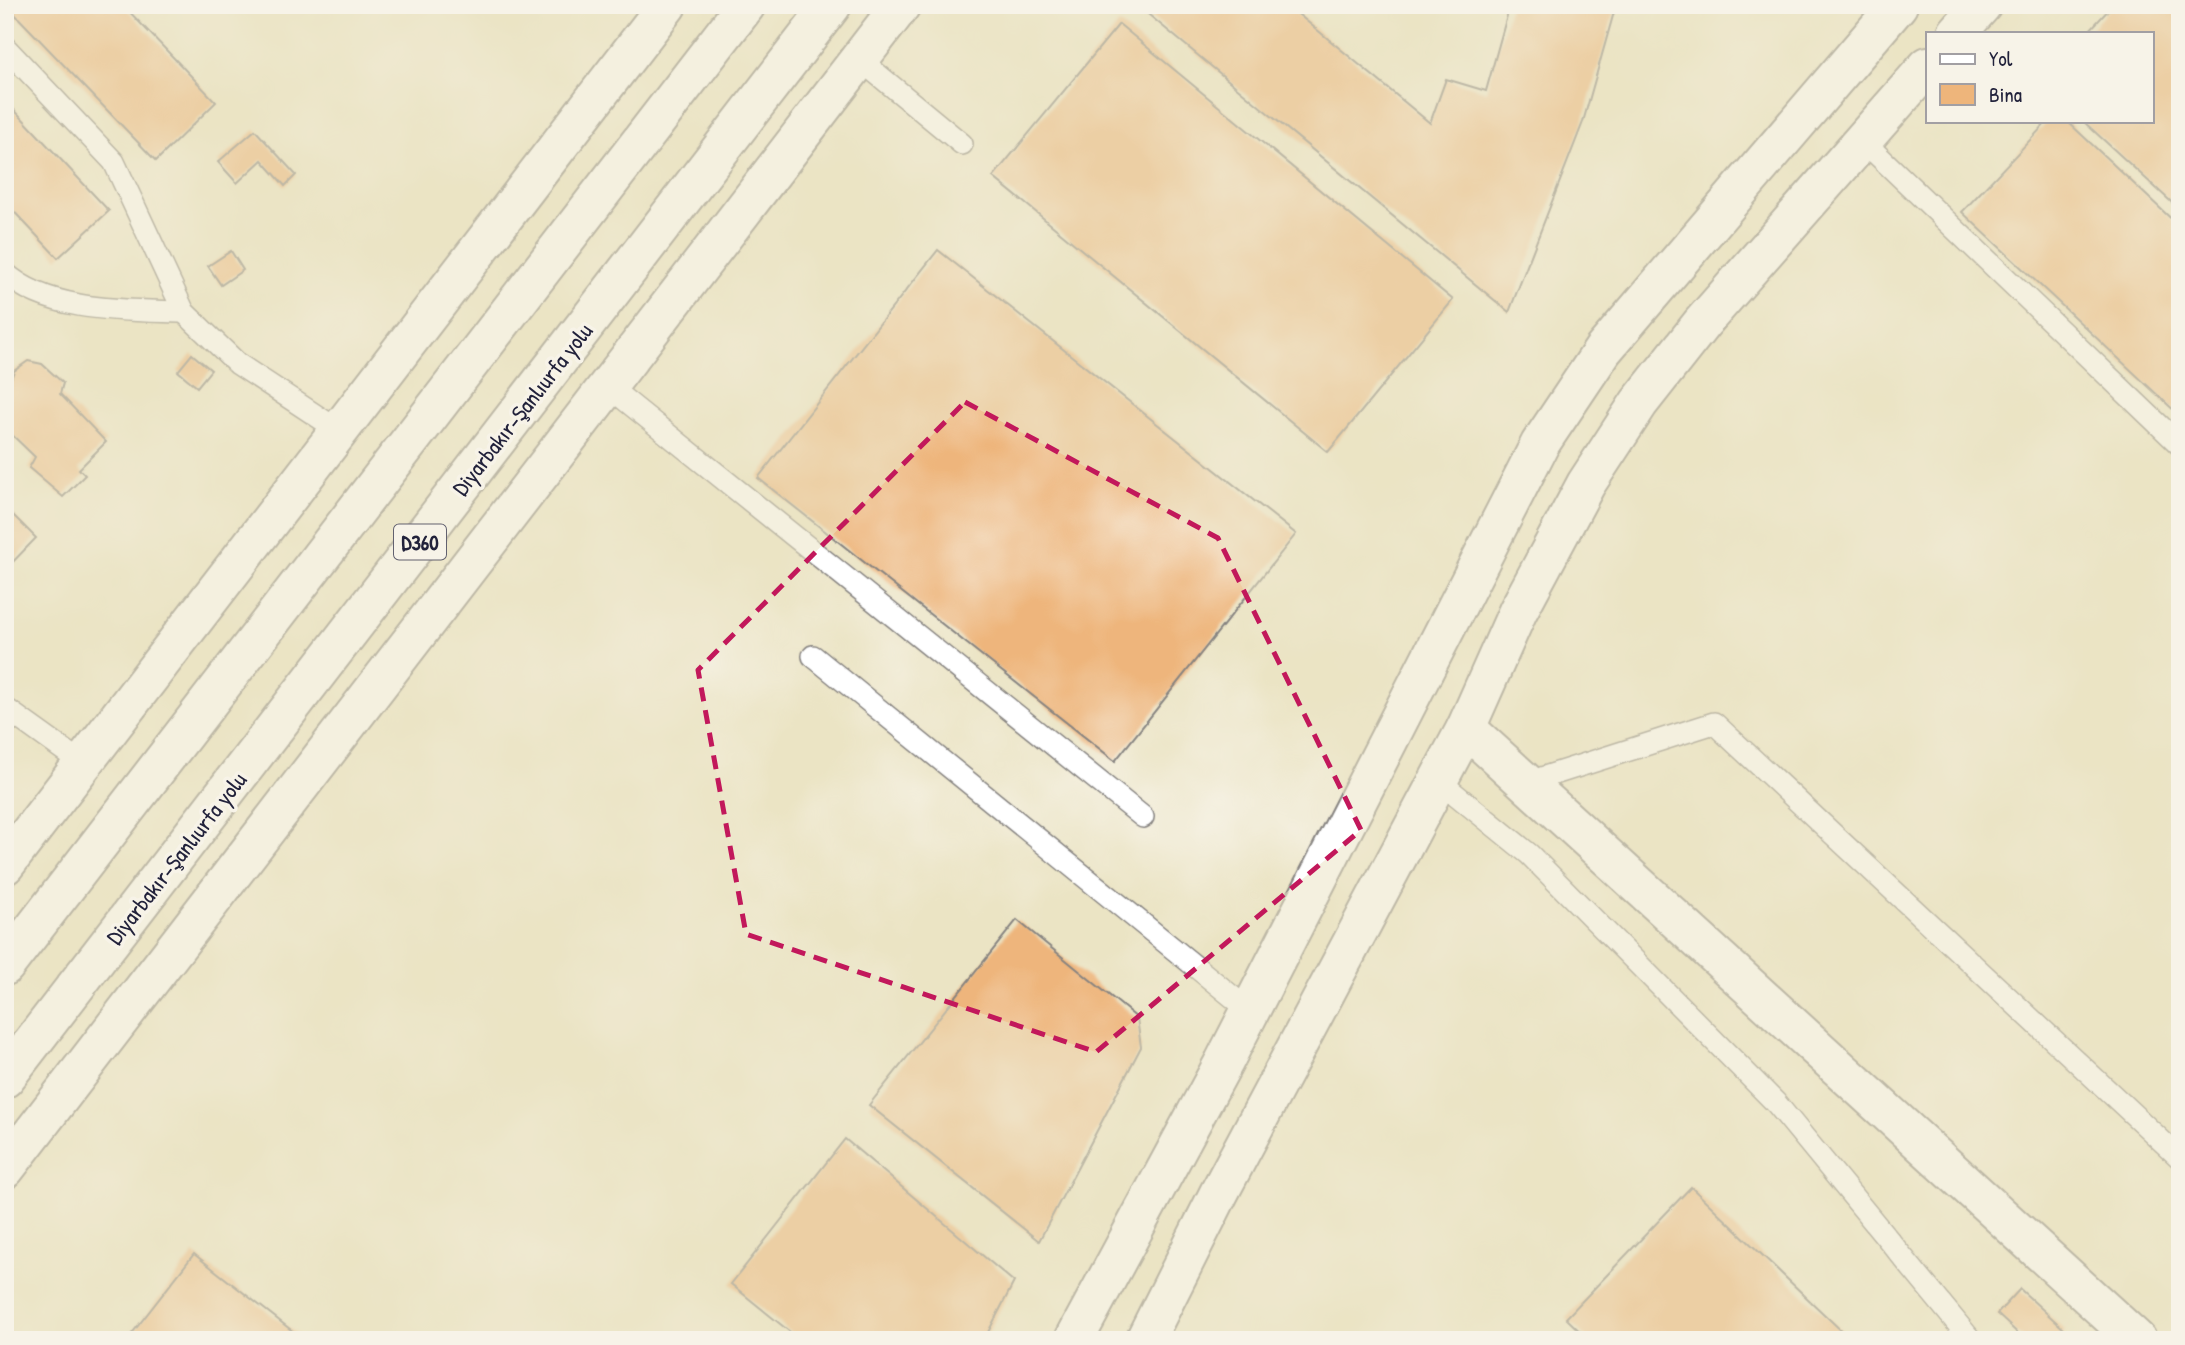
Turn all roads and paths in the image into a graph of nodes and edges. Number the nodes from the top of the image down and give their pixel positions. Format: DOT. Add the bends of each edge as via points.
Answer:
graph roads {
  1 [pos="667,5"];
  2 [pos="746,5"];
  3 [pos="832,5"];
  4 [pos="901,5"];
  5 [pos="1898,5"];
  6 [pos="1982,5"];
  7 [pos="1958,32"];
  8 [pos="5,47"];
  9 [pos="859,59"];
  10 [pos="1926,68"];
  11 [pos="1862,140"];
  12 [pos="962,144"];
  13 [pos="5,273"];
  14 [pos="184,312"];
  15 [pos="609,387"];
  16 [pos="338,430"];
  17 [pos="2180,444"];
  18 [pos="813,656"];
  19 [pos="5,708"];
  20 [pos="1466,728"];
  21 [pos="83,764"];
  22 [pos="1439,781"];
  23 [pos="1529,782"];
  24 [pos="1143,817"];
  25 [pos="5,865"];
  26 [pos="5,967"];
  27 [pos="1250,1011"];
  28 [pos="5,1078"];
  29 [pos="2180,1158"];
  30 [pos="5,1169"];
  31 [pos="1074,1340"];
  32 [pos="1145,1340"];
  33 [pos="1970,1340"];
  34 [pos="2137,1340"];
  1 -- 16 [label="main road"];
  2 -- 26 [label="main road"];
  3 -- 28 [label="main road, Diyarbakır-Şanlıurfa yolu / D360"];
  4 -- 9 [label="main road"];
  5 -- 27 [label="main road" via="1602,350 1541,444"];
  6 -- 7 [label="main road"];
  8 -- 14 [label="lane" via="114,162"];
  9 -- 12 [label="lane"];
  9 -- 15 [label="main road"];
  10 -- 11 [label="main road"];
  11 -- 17 [label="lane"];
  11 -- 20 [label="main road" via="1702,323 1639,403 1586,484 1530,588"];
  13 -- 14 [label="lane" via="17,284 87,309"];
  14 -- 16 [label="lane" via="238,364"];
  15 -- 24 [label="lane"];
  15 -- 30 [label="main road"];
  16 -- 21 [label="main road"];
  18 -- 27 [label="lane"];
  19 -- 21 [label="lane"];
  20 -- 22 [label="main road"];
  20 -- 23 [label="main road"];
  21 -- 25 [label="main road"];
  22 -- 32 [label="main road"];
  22 -- 33 [label="lane" via="1529,854 1776,1103"];
  23 -- 29 [label="lane" via="1714,723"];
  23 -- 34 [label="main road"];
  27 -- 31 [label="main road"];
}
